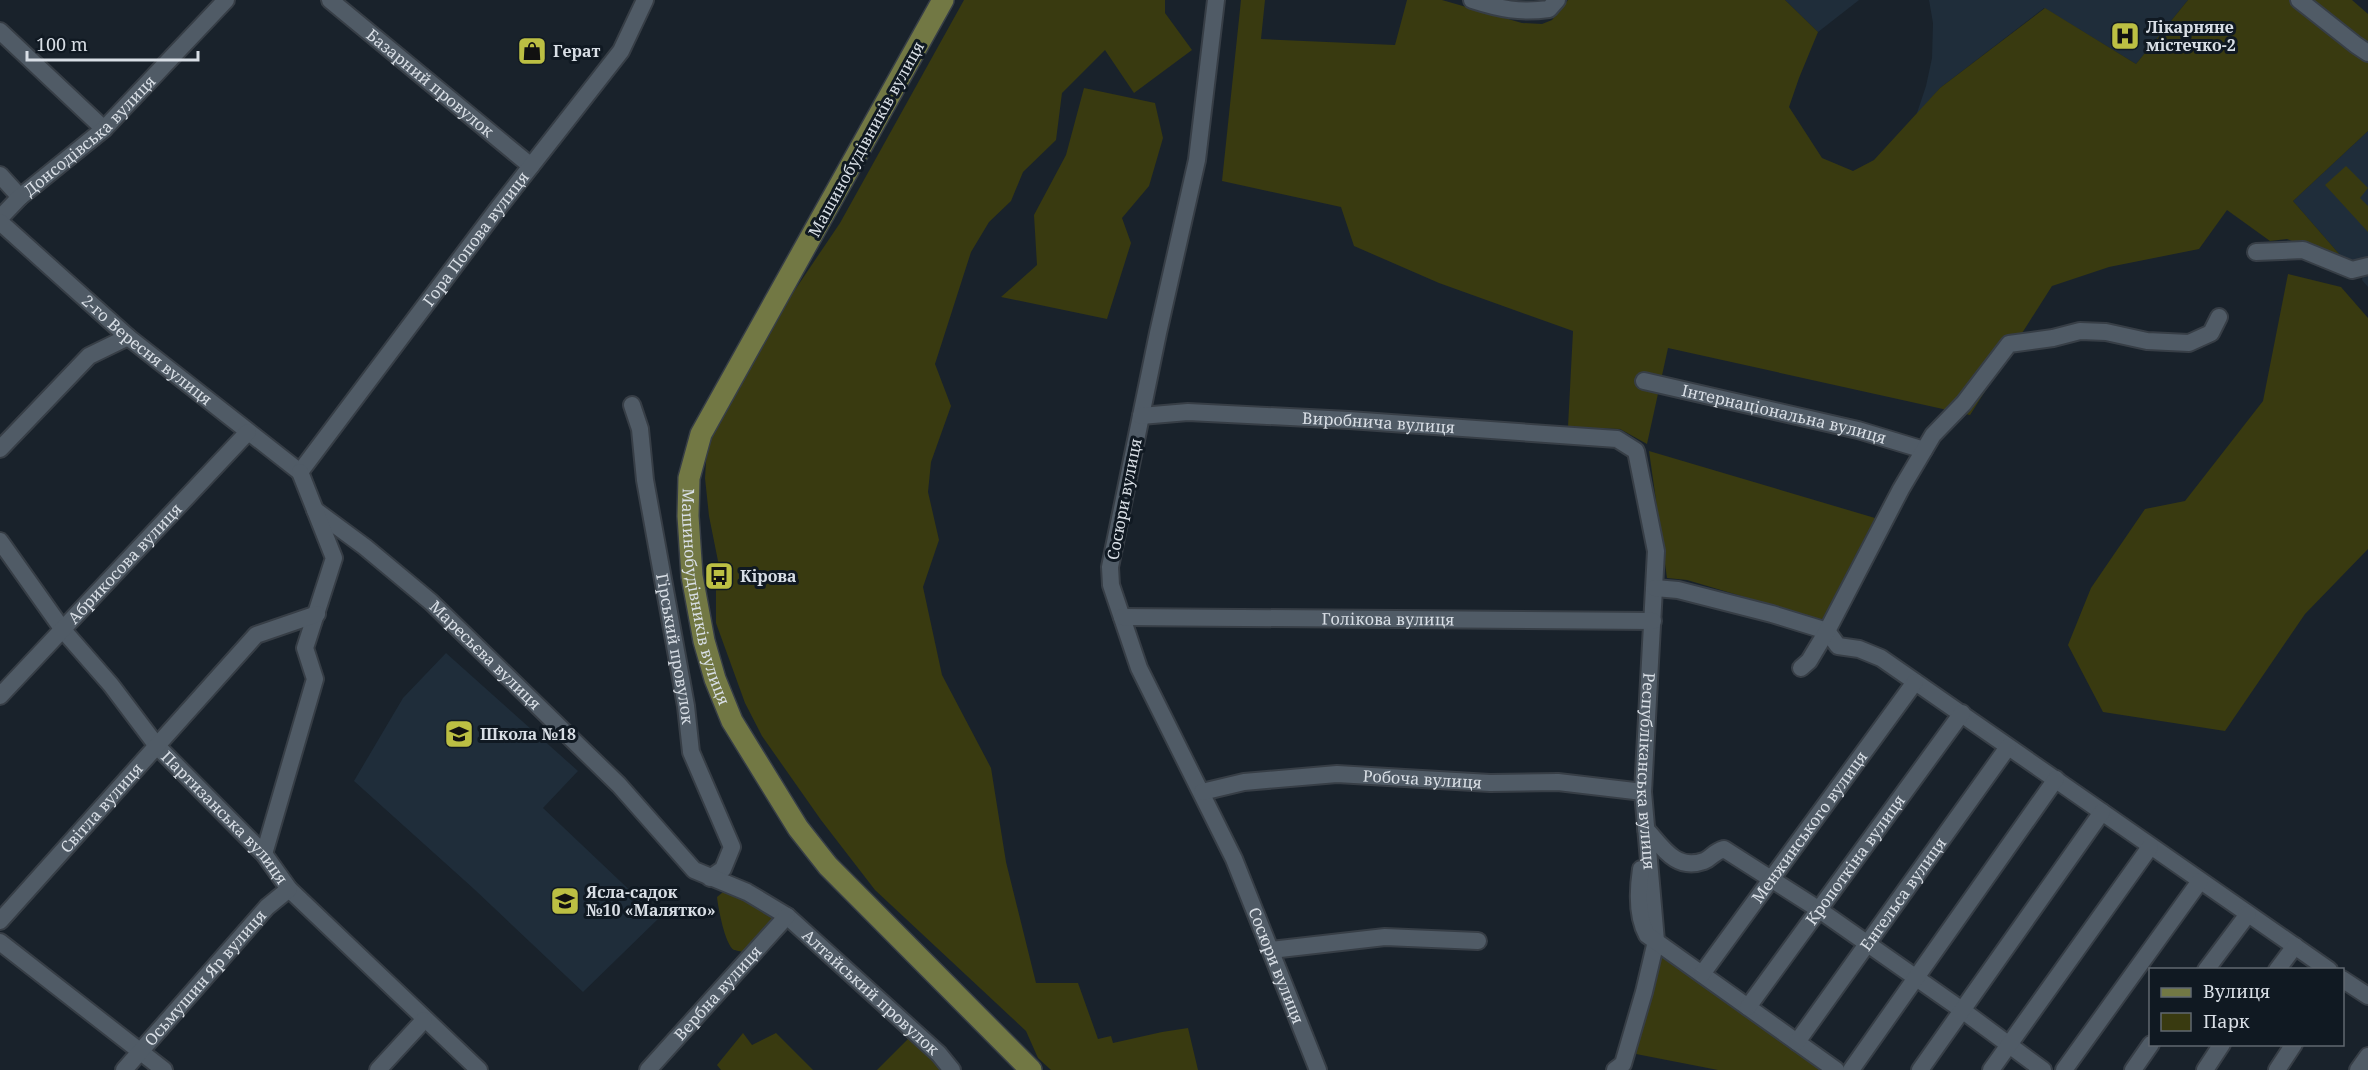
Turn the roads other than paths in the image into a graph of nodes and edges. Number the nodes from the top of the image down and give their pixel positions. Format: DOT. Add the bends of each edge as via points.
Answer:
graph roads {
  1 [pos="226,0"];
  2 [pos="330,0"];
  3 [pos="645,0"];
  4 [pos="943,0"];
  5 [pos="1216,0"];
  6 [pos="1472,0"];
  7 [pos="1557,0"];
  8 [pos="2300,0"];
  9 [pos="0,32"];
  10 [pos="2368,53"];
  11 [pos="104,129"];
  12 [pos="531,166"];
  13 [pos="0,175"];
  14 [pos="20,197"];
  15 [pos="0,220"];
  16 [pos="2256,252"];
  17 [pos="2368,266"];
  18 [pos="2219,317"];
  19 [pos="128,337"];
  20 [pos="1644,381"];
  21 [pos="632,405"];
  22 [pos="1141,416"];
  23 [pos="248,432"];
  24 [pos="1617,439"];
  25 [pos="0,449"];
  26 [pos="1924,450"];
  27 [pos="300,472"];
  28 [pos="315,510"];
  29 [pos="0,541"];
  30 [pos="1655,588"];
  31 [pos="317,614"];
  32 [pos="1122,617"];
  33 [pos="1653,621"];
  34 [pos="63,630"];
  35 [pos="1827,631"];
  36 [pos="1801,668"];
  37 [pos="1915,682"];
  38 [pos="0,696"];
  39 [pos="1962,713"];
  40 [pos="157,746"];
  41 [pos="2008,747"];
  42 [pos="2056,779"];
  43 [pos="1202,792"];
  44 [pos="1643,792"];
  45 [pos="2102,812"];
  46 [pos="1646,829"];
  47 [pos="2150,847"];
  48 [pos="264,854"];
  49 [pos="710,878"];
  50 [pos="1773,879"];
  51 [pos="2200,881"];
  52 [pos="289,889"];
  53 [pos="1818,909"];
  54 [pos="2248,914"];
  55 [pos="787,916"];
  56 [pos="0,921"];
  57 [pos="1656,940"];
  58 [pos="1478,941"];
  59 [pos="0,942"];
  60 [pos="1866,945"];
  61 [pos="2295,946"];
  62 [pos="1271,950"];
  63 [pos="2207,968"];
  64 [pos="2278,968"];
  65 [pos="2328,968"];
  66 [pos="1702,974"];
  67 [pos="1914,978"];
  68 [pos="2344,980"];
  69 [pos="2368,996"];
  70 [pos="1748,1007"];
  71 [pos="1962,1010"];
  72 [pos="424,1020"];
  73 [pos="1797,1042"];
  74 [pos="2008,1045"];
  75 [pos="2150,1046"];
  76 [pos="2221,1046"];
  77 [pos="2293,1046"];
  78 [pos="140,1052"];
  79 [pos="2368,1056"];
  80 [pos="124,1070"];
  81 [pos="164,1070"];
  82 [pos="378,1070"];
  83 [pos="479,1070"];
  84 [pos="648,1070"];
  85 [pos="951,1070"];
  86 [pos="1031,1070"];
  87 [pos="1318,1070"];
  88 [pos="1615,1070"];
  89 [pos="1836,1070"];
  90 [pos="1851,1070"];
  91 [pos="1920,1070"];
  92 [pos="1991,1070"];
  93 [pos="2043,1070"];
  94 [pos="2064,1070"];
  95 [pos="2133,1070"];
  96 [pos="2205,1070"];
  97 [pos="2277,1070"];
  98 [pos="2358,1070"];
  1 -- 11 [label="street, Донсодівська вулиця"];
  2 -- 12 [label="street, Базарний провулок"];
  3 -- 12 [label="street, Гора Попова вулиця" via="621,51"];
  4 -- 86 [label="main road, Машинобудівників вулиця" via="701,434 689,478 688,542 697,609 715,679 732,721 798,828 828,866"];
  5 -- 22 [label="street, Сосюри вулиця" via="1197,160"];
  6 -- 7 [label="street" via="1526,12 1549,9"];
  8 -- 10 [label="street"];
  9 -- 11 [label="street"];
  11 -- 14 [label="street, Донсодівська вулиця"];
  12 -- 27 [label="street, Гора Попова вулиця"];
  13 -- 14 [label="street"];
  14 -- 15 [label="street, Донсодівська вулиця"];
  15 -- 19 [label="street, 2-го Вересня вулиця"];
  16 -- 17 [label="street" via="2303,250 2352,270"];
  18 -- 26 [label="street" via="2211,333 2189,343 2080,331 2009,344"];
  19 -- 23 [label="street, 2-го Вересня вулиця"];
  19 -- 25 [label="street" via="89,356"];
  20 -- 26 [label="street, Інтернаціональна вулиця" via="1858,430"];
  21 -- 49 [label="street, Гірський провулок" via="640,429 645,480 691,752 732,847 723,869"];
  22 -- 24 [label="street, Виробнича вулиця" via="1188,412"];
  22 -- 32 [label="street, Сосюри вулиця" via="1110,567 1111,585"];
  23 -- 27 [label="street, 2-го Вересня вулиця"];
  23 -- 34 [label="street, Абрикосова вулиця"];
  24 -- 30 [label="street, Республіканська вулиця" via="1636,451 1656,551"];
  26 -- 35 [label="street"];
  27 -- 28 [label="street"];
  28 -- 31 [label="street" via="334,558"];
  28 -- 49 [label="street, Маресьєва вулиця" via="431,602 619,785 694,870"];
  29 -- 34 [label="street, Партизанська вулиця"];
  30 -- 33 [label="street, Республіканська вулиця"];
  30 -- 35 [label="street" via="1678,590"];
  31 -- 40 [label="street, Світла вулиця" via="256,635"];
  31 -- 48 [label="street" via="305,648 315,679"];
  32 -- 33 [label="street, Голікова вулиця"];
  32 -- 43 [label="street, Сосюри вулиця" via="1139,668"];
  33 -- 44 [label="street, Республіканська вулиця"];
  34 -- 38 [label="street, Абрикосова вулиця"];
  34 -- 40 [label="street, Партизанська вулиця"];
  35 -- 36 [label="street"];
  35 -- 37 [label="street" via="1838,646 1881,658"];
  37 -- 39 [label="street"];
  37 -- 50 [label="street, Менжинського вулиця"];
  39 -- 41 [label="street"];
  39 -- 53 [label="street, Кропоткіна вулиця"];
  40 -- 48 [label="street, Партизанська вулиця"];
  40 -- 56 [label="street, Світла вулиця"];
  41 -- 42 [label="street"];
  41 -- 60 [label="street, Енгельса вулиця"];
  42 -- 45 [label="street"];
  42 -- 67 [label="street"];
  43 -- 44 [label="street, Робоча вулиця" via="1244,782 1337,774 1490,783 1558,782"];
  43 -- 62 [label="street, Сосюри вулиця"];
  44 -- 46 [label="street, Республіканська вулиця"];
  45 -- 47 [label="street"];
  45 -- 71 [label="street"];
  46 -- 50 [label="street" via="1674,860 1686,864 1707,860 1724,849"];
  46 -- 57 [label="street, Республіканська вулиця"];
  47 -- 51 [label="street"];
  47 -- 74 [label="street"];
  48 -- 52 [label="street, Партизанська вулиця"];
  49 -- 55 [label="street, Маресьєва вулиця" via="747,892"];
  50 -- 53 [label="street"];
  50 -- 66 [label="street, Менжинського вулиця"];
  51 -- 54 [label="street"];
  51 -- 94 [label="street"];
  52 -- 72 [label="street, Партизанська вулиця"];
  52 -- 78 [label="street, Осьмушин Яр вулиця" via="267,907"];
  53 -- 60 [label="street"];
  53 -- 70 [label="street, Кропоткіна вулиця"];
  54 -- 61 [label="street"];
  54 -- 63 [label="street"];
  55 -- 84 [label="street, Вербна вулиця"];
  55 -- 85 [label="street, Алтайський провулок" via="934,1049"];
  57 -- 66 [label="street"];
  57 -- 88 [label="street, Республіканська вулиця" via="1623,1064"];
  58 -- 62 [label="street" via="1384,936"];
  59 -- 78 [label="street"];
  60 -- 67 [label="street"];
  60 -- 73 [label="street, Енгельса вулиця"];
  61 -- 64 [label="street"];
  61 -- 65 [label="street"];
  62 -- 87 [label="street, Сосюри вулиця"];
  66 -- 70 [label="street"];
  67 -- 71 [label="street"];
  67 -- 90 [label="street"];
  68 -- 69 [label="street"];
  70 -- 73 [label="street"];
  71 -- 74 [label="street"];
  71 -- 91 [label="street"];
  72 -- 82 [label="street"];
  72 -- 83 [label="street, Партизанська вулиця"];
  73 -- 89 [label="street"];
  74 -- 92 [label="street"];
  74 -- 93 [label="street"];
  75 -- 95 [label="street"];
  76 -- 96 [label="street"];
  77 -- 97 [label="street"];
  78 -- 80 [label="street, Осьмушин Яр вулиця"];
  78 -- 81 [label="street"];
  79 -- 98 [label="street"];
}
